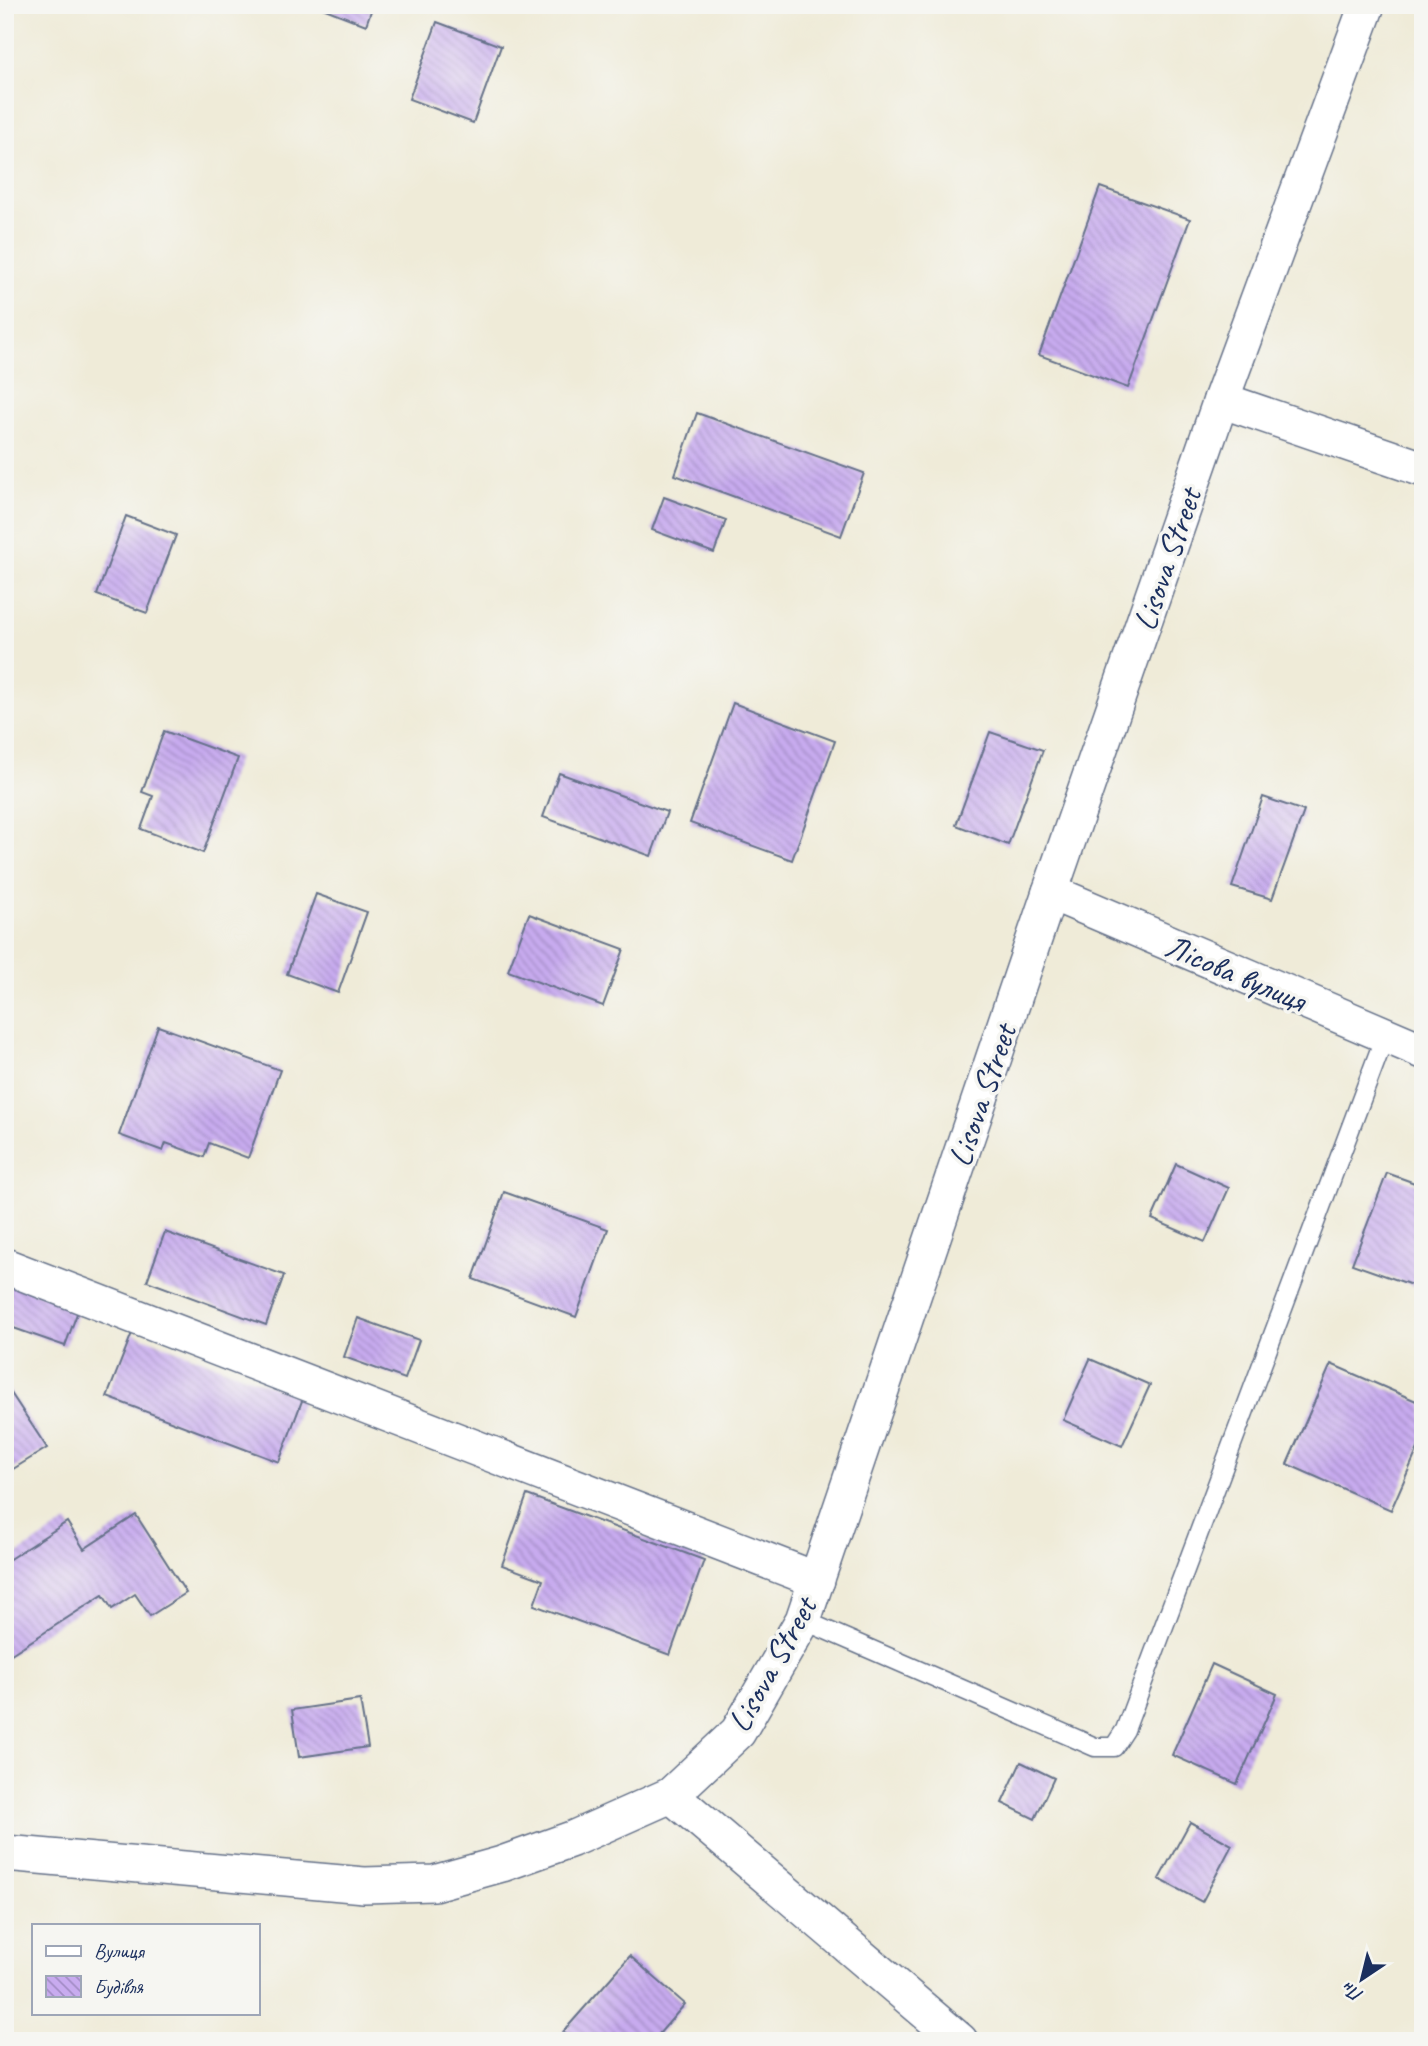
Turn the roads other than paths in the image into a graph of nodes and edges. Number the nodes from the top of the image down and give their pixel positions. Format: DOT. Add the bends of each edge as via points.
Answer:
graph roads {
  1 [pos="1367,5"];
  2 [pos="1221,400"];
  3 [pos="1423,470"];
  4 [pos="1050,892"];
  5 [pos="1385,1035"];
  6 [pos="1423,1051"];
  7 [pos="5,1266"];
  8 [pos="817,1580"];
  9 [pos="803,1620"];
  10 [pos="671,1795"];
  11 [pos="5,1853"];
  12 [pos="960,2041"];
  1 -- 2 [label="street, Lisova Street"];
  2 -- 3 [label="street"];
  2 -- 4 [label="street, Lisova Street"];
  4 -- 5 [label="street, Лісова вулиця"];
  4 -- 8 [label="street, Lisova Street"];
  5 -- 6 [label="street, Лісова вулиця"];
  5 -- 9 [label="lane" via="1125,1730 1114,1747 1095,1747"];
  7 -- 8 [label="street"];
  8 -- 9 [label="street, Lisova Street"];
  9 -- 10 [label="street, Lisova Street" via="738,1732"];
  10 -- 11 [label="street, Lisova Street" via="572,1839 434,1883 364,1885"];
  10 -- 12 [label="street"];
}
